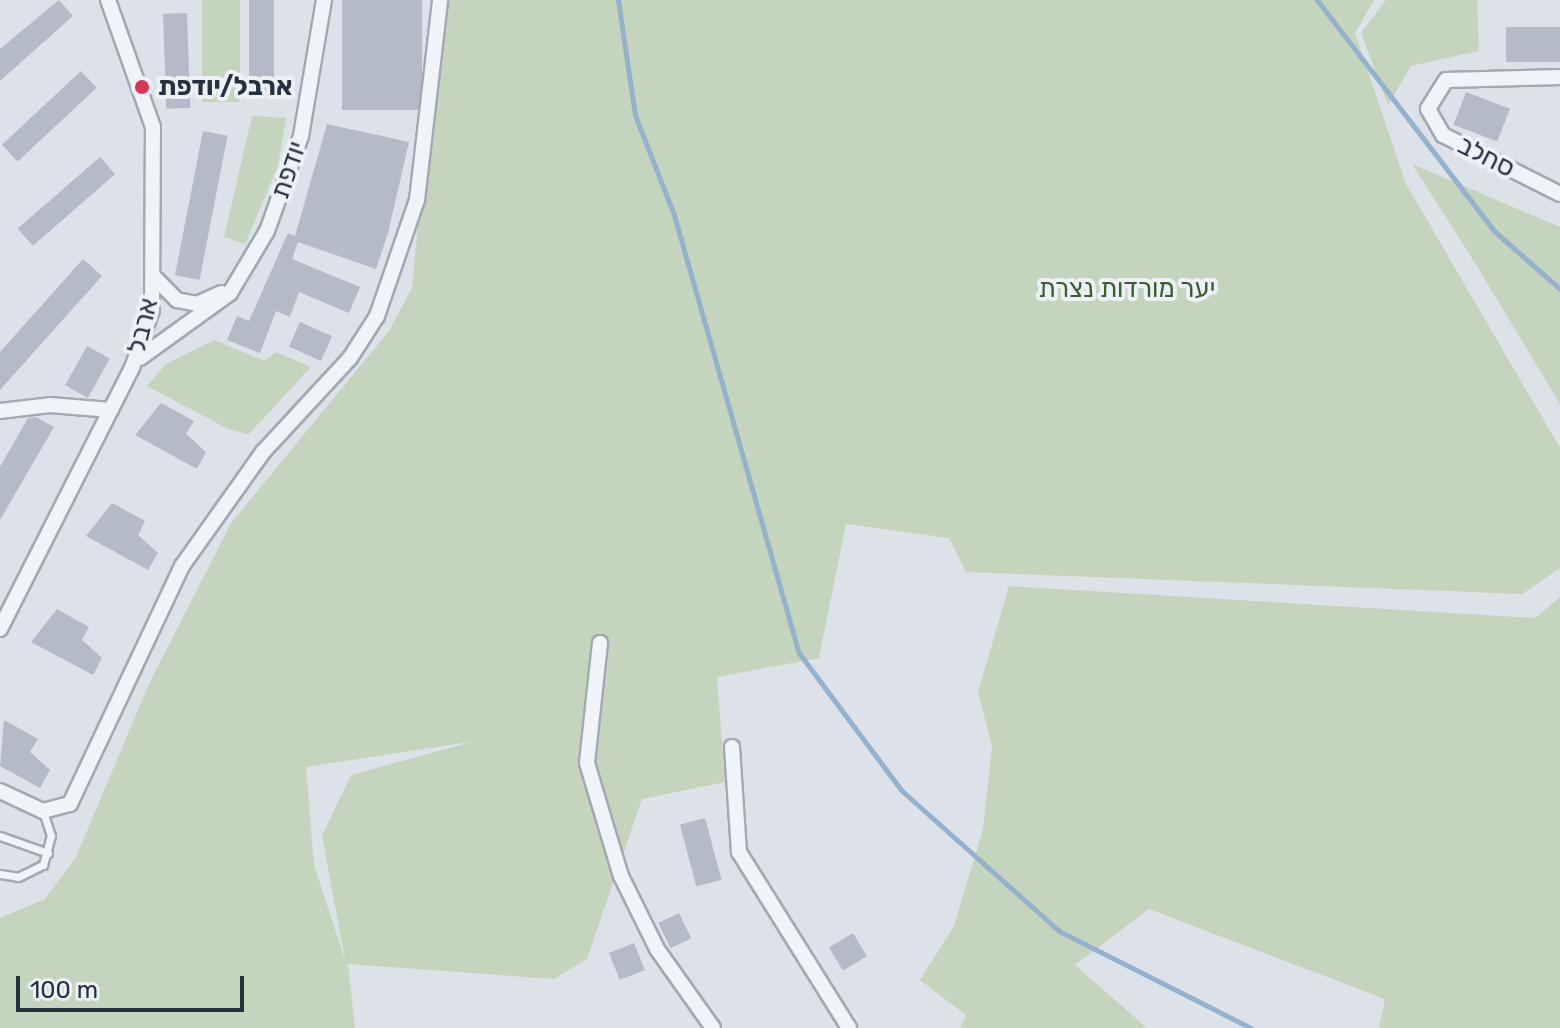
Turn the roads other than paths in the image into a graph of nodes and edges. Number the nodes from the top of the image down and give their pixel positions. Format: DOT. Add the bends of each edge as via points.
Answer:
graph roads {
  1 [pos="108,0"];
  2 [pos="324,0"];
  3 [pos="440,0"];
  4 [pos="1560,77"];
  5 [pos="1560,194"];
  6 [pos="153,274"];
  7 [pos="236,284"];
  8 [pos="132,368"];
  9 [pos="111,410"];
  10 [pos="0,411"];
  11 [pos="0,629"];
  12 [pos="600,643"];
  13 [pos="732,747"];
  14 [pos="0,791"];
  15 [pos="43,811"];
  16 [pos="0,836"];
  17 [pos="48,853"];
  18 [pos="0,874"];
  19 [pos="713,1028"];
  20 [pos="849,1028"];
  1 -- 6 [label="street, ארבל" via="153,127"];
  2 -- 7 [label="street, יודפת" via="301,136 267,231"];
  3 -- 15 [label="street" via="417,200 377,316 350,358 263,452 182,566 70,804"];
  4 -- 5 [label="street, סחלב" via="1446,80 1428,109 1443,135"];
  6 -- 7 [label="street" via="166,296 197,304"];
  6 -- 8 [label="street, ארבל" via="152,310"];
  7 -- 8 [label="street, יודפת"];
  8 -- 9 [label="street, ארבל"];
  9 -- 10 [label="street" via="50,405"];
  9 -- 11 [label="street, ארבל"];
  12 -- 19 [label="street" via="587,763 621,876 657,949"];
  13 -- 20 [label="street" via="739,852"];
  14 -- 15 [label="street"];
  15 -- 17 [label="lane"];
  16 -- 17 [label="lane"];
  17 -- 18 [label="lane" via="33,874"];
}
